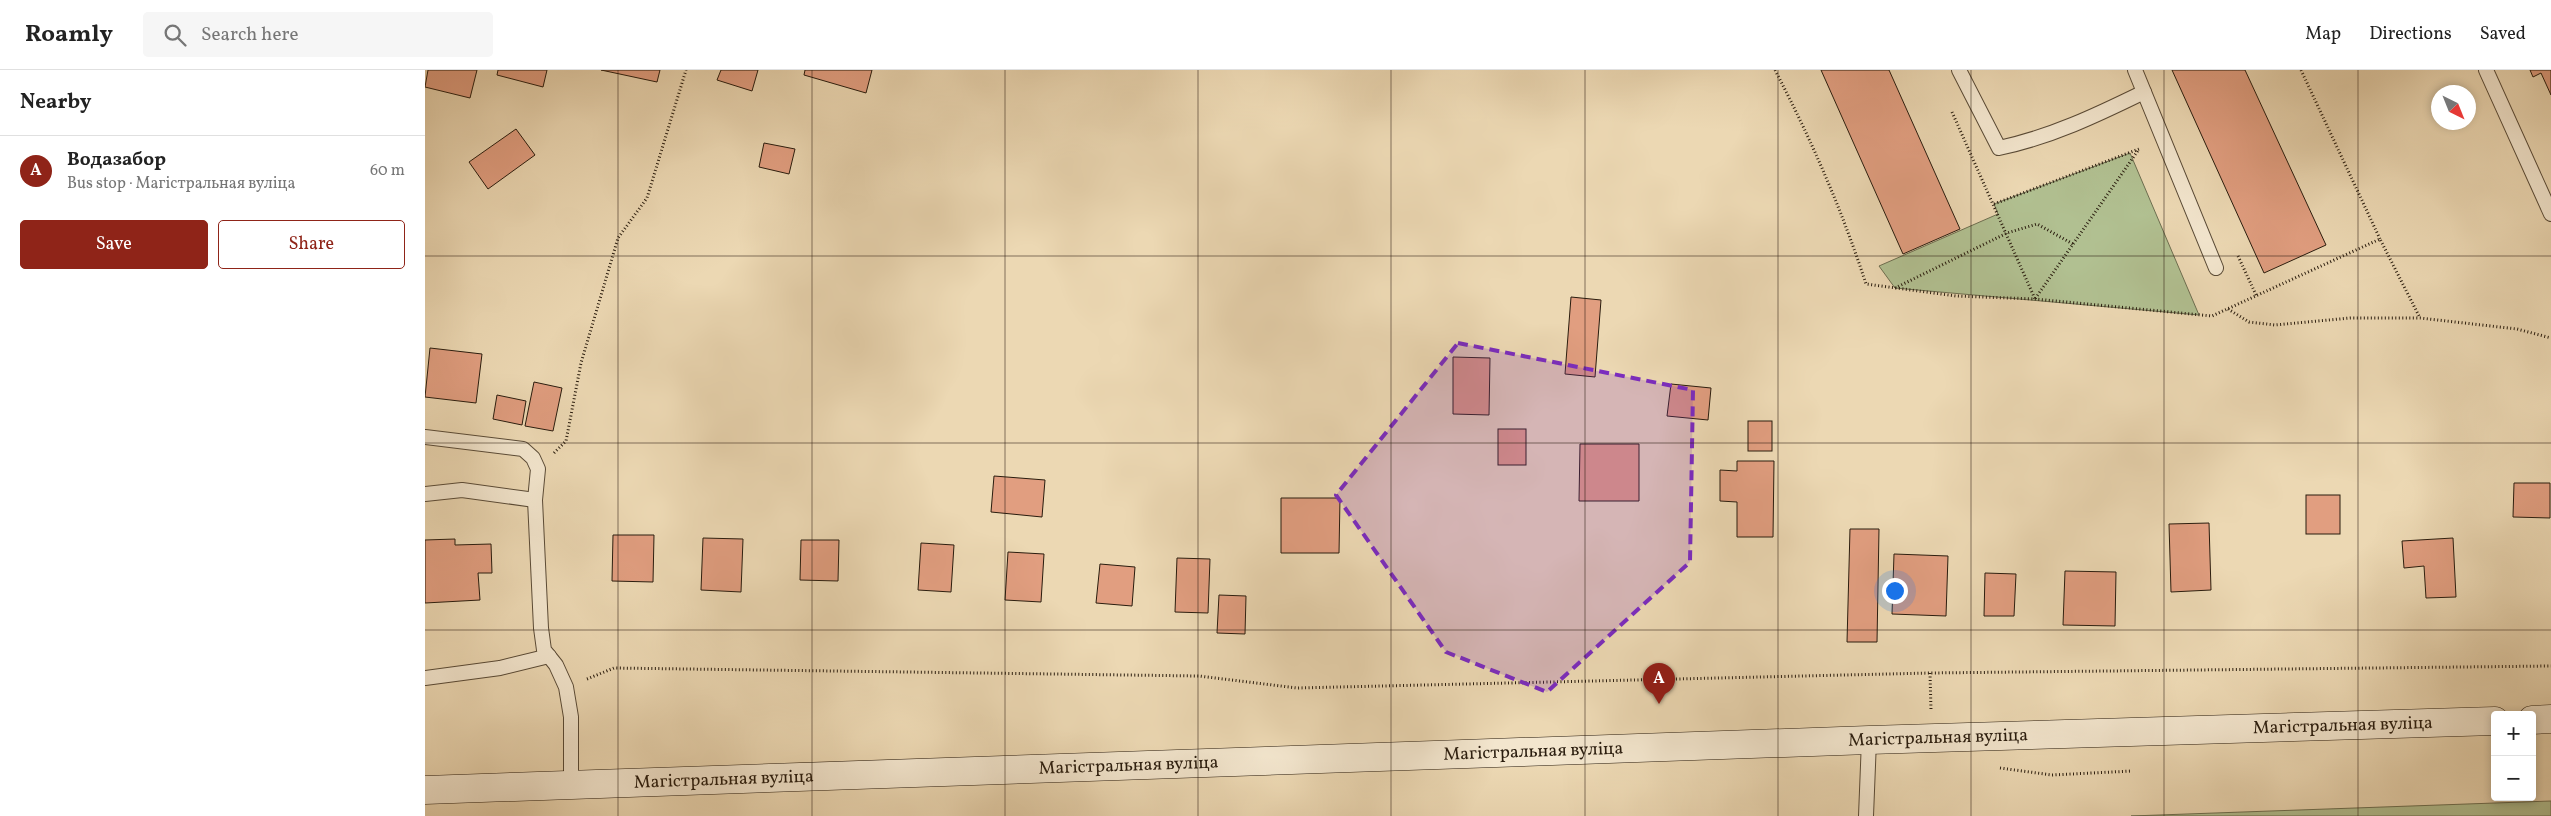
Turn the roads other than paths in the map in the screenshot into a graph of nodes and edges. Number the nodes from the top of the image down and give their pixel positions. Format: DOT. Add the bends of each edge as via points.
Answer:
graph roads {
  1 [pos="1959,70"];
  2 [pos="2135,70"];
  3 [pos="2486,70"];
  4 [pos="2144,92"];
  5 [pos="2551,214"];
  6 [pos="2216,268"];
  7 [pos="425,437"];
  8 [pos="425,494"];
  9 [pos="535,500"];
  10 [pos="549,656"];
  11 [pos="425,678"];
  12 [pos="2551,719"];
  13 [pos="2536,720"];
  14 [pos="2491,721"];
  15 [pos="1869,740"];
  16 [pos="571,787"];
  17 [pos="425,790"];
  18 [pos="1866,816"];
  1 -- 4 [label="lane" via="1999,148 2067,128"];
  2 -- 4 [label="lane"];
  3 -- 5 [label="lane"];
  4 -- 6 [label="lane"];
  7 -- 9 [label="lane" via="523,449 533,458 538,469"];
  8 -- 9 [label="lane" via="462,490"];
  9 -- 10 [label="lane" via="541,628 544,650"];
  10 -- 11 [label="lane" via="500,668"];
  10 -- 16 [label="lane" via="566,687 571,716"];
  12 -- 13 [label="main road"];
  14 -- 15 [label="main road, Магістральная вуліца"];
  15 -- 16 [label="main road, Магістральная вуліца"];
  15 -- 18 [label="lane"];
  16 -- 17 [label="main road, Магістральная вуліца"];
}
